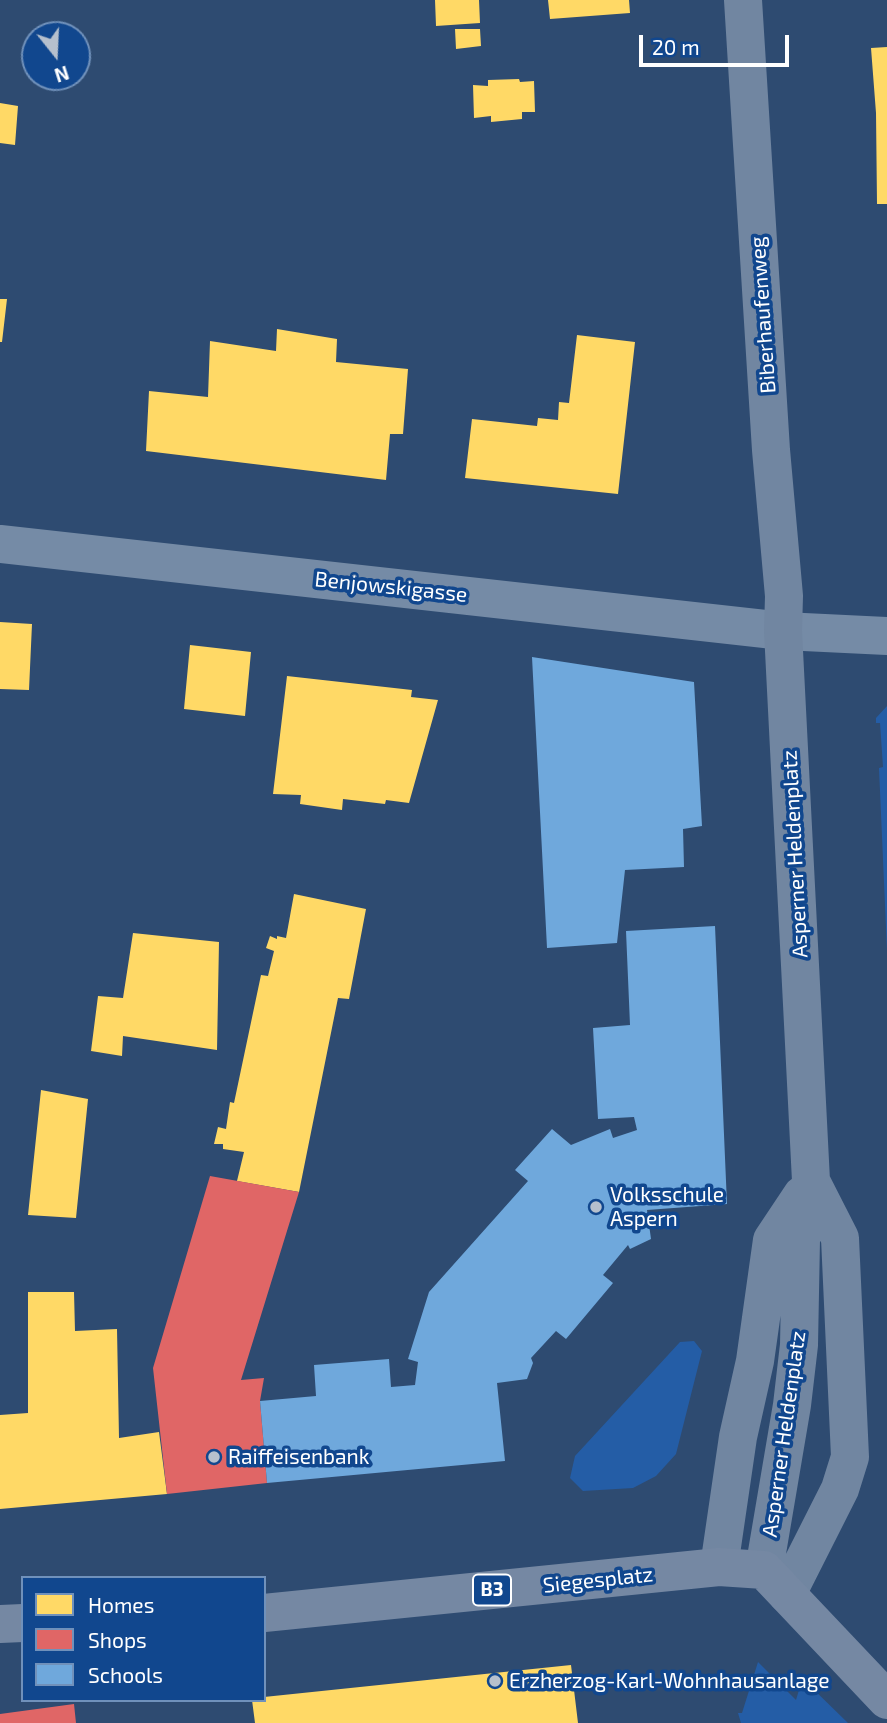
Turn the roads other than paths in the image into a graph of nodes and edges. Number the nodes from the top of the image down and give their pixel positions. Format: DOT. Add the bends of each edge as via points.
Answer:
graph roads {
  1 [pos="743,0"];
  2 [pos="0,544"];
  3 [pos="783,631"];
  4 [pos="887,636"];
  5 [pos="811,1181"];
  6 [pos="719,1567"];
  7 [pos="776,1582"];
  8 [pos="266,1613"];
  9 [pos="0,1623"];
  10 [pos="21,1623"];
  11 [pos="887,1700"];
  1 -- 3 [label="main road, Biberhaufenweg"];
  2 -- 3 [label="street, Benjowskigasse"];
  3 -- 4 [label="street"];
  3 -- 5 [label="main road, Asperner Heldenplatz"];
  5 -- 6 [label="main road, Asperner Heldenplatz" via="772,1240"];
  5 -- 7 [label="main road, Asperner Heldenplatz" via="801,1240 799,1345"];
  5 -- 7 [label="main road, Asperner Heldenplatz" via="840,1238 850,1457 840,1489"];
  6 -- 7 [label="main road, Siegesplatz / B3"];
  6 -- 8 [label="main road, Siegesplatz / B3"];
  7 -- 11 [label="main road"];
  9 -- 10 [label="main road"];
}
